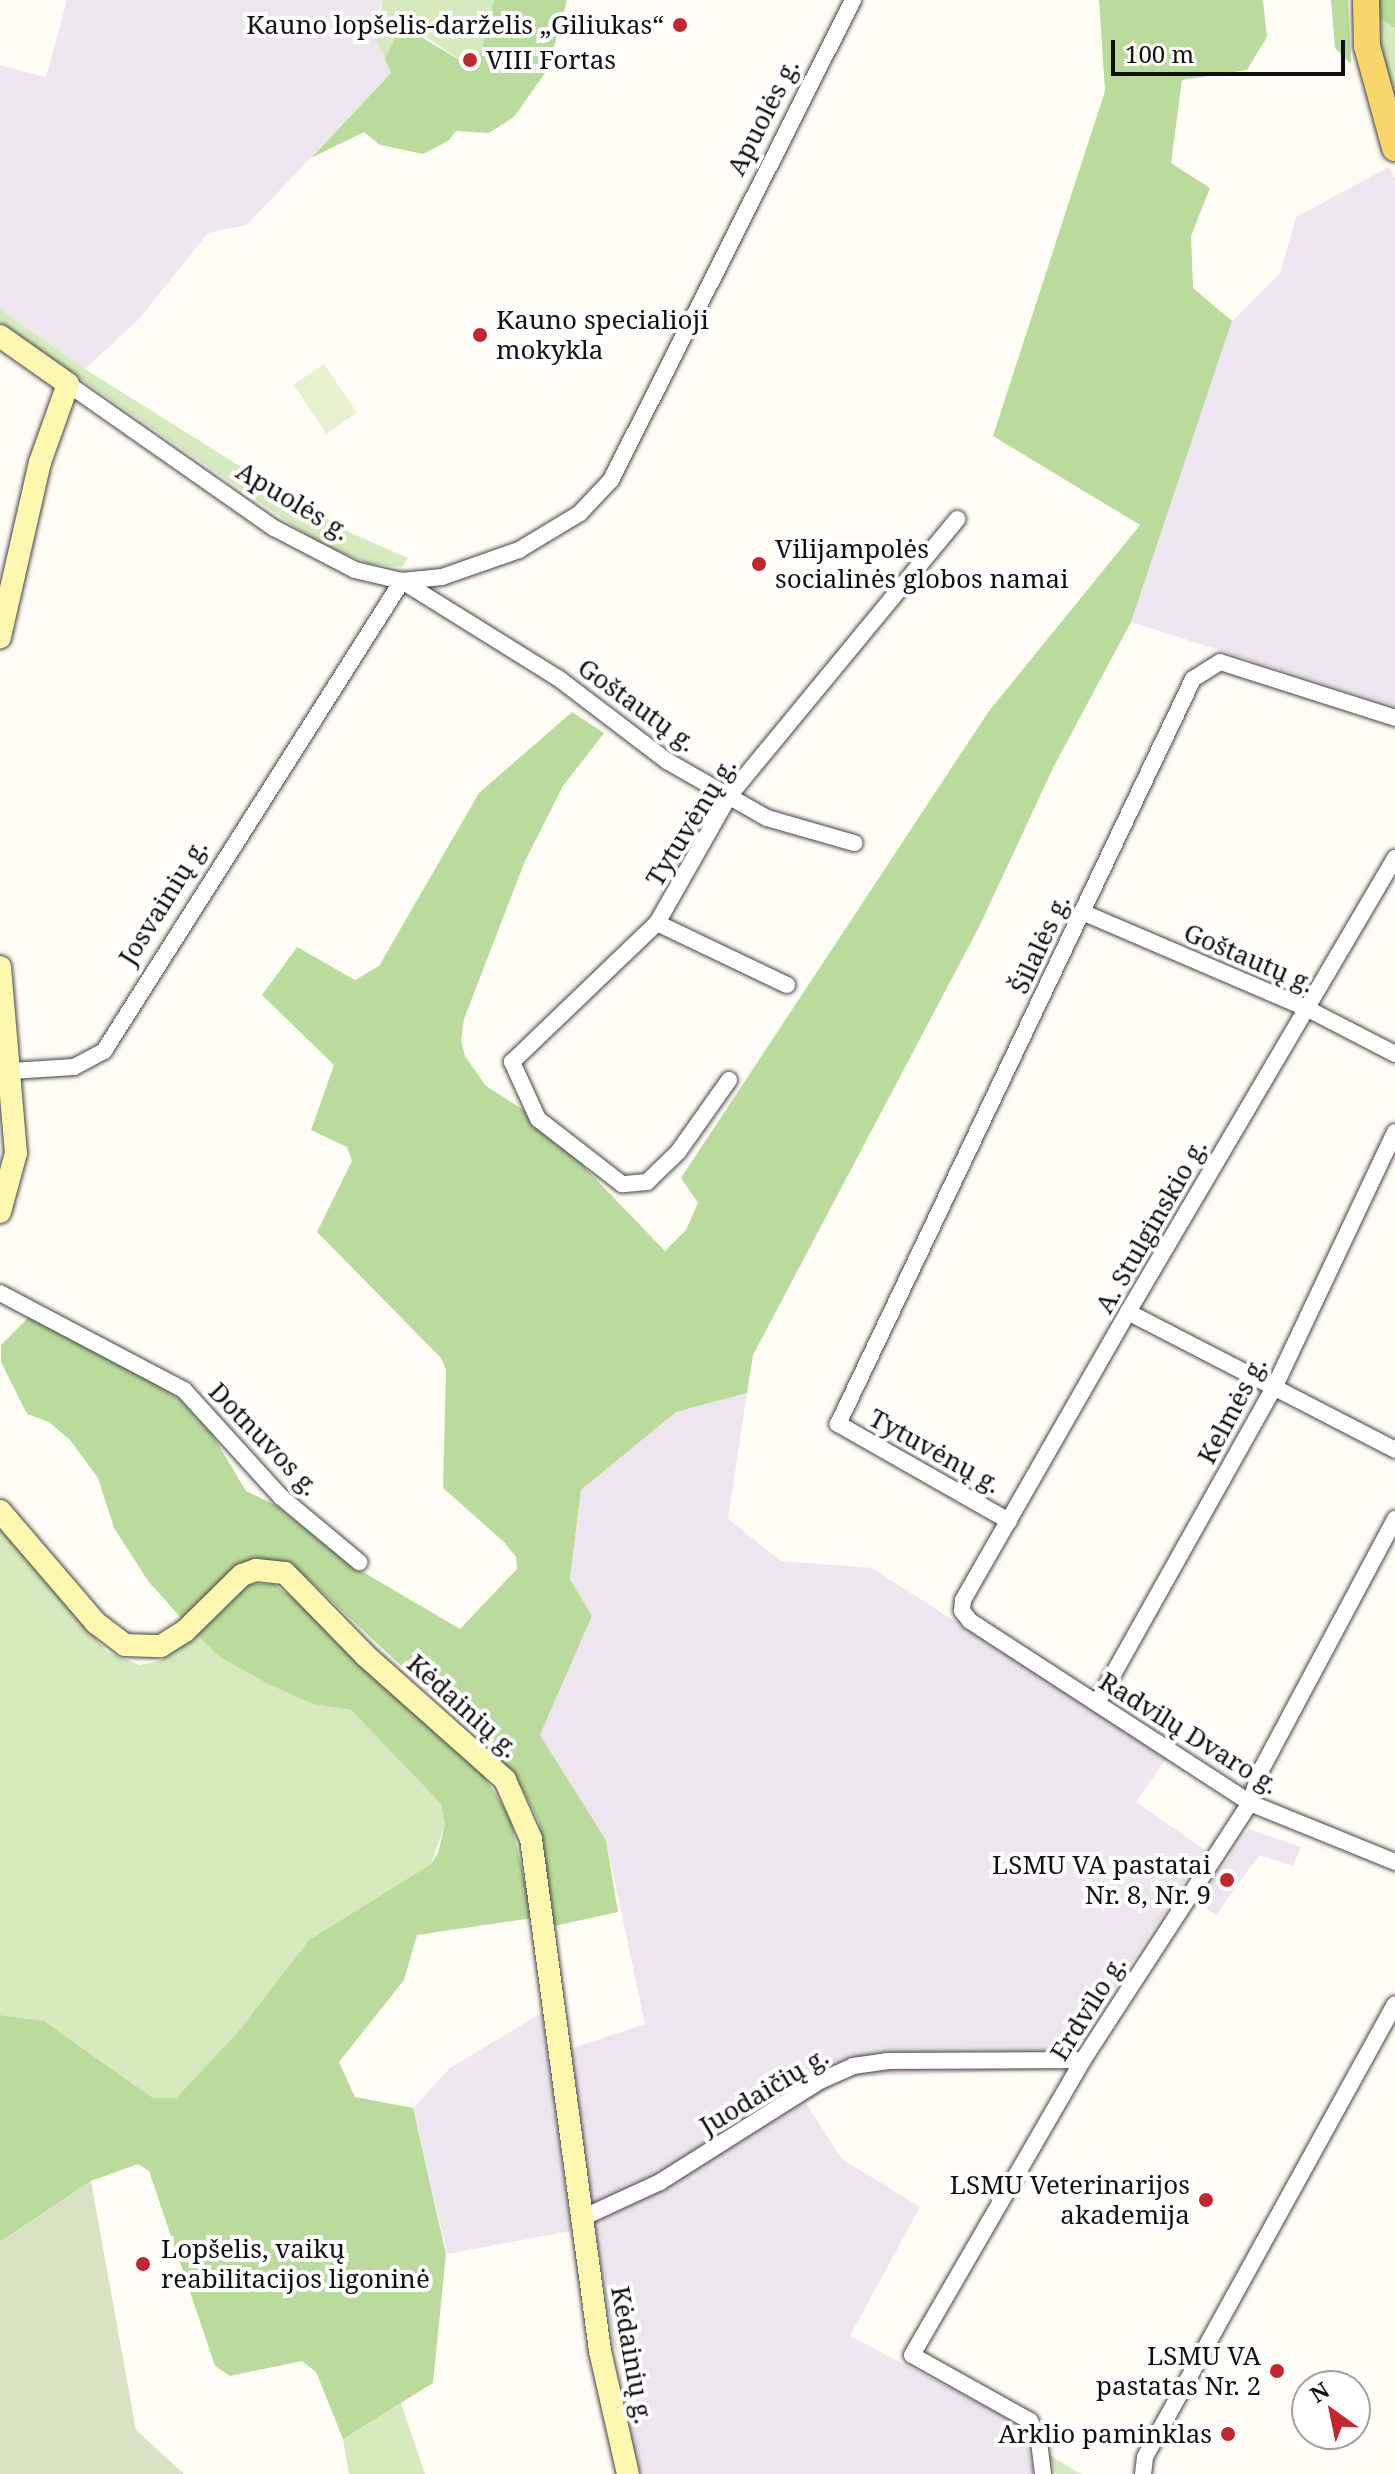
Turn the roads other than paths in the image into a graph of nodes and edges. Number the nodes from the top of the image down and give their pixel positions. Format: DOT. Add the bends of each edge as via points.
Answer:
graph roads {
  1 [pos="853,0"];
  2 [pos="1366,0"];
  3 [pos="1391,125"];
  4 [pos="1395,148"];
  5 [pos="0,336"];
  6 [pos="68,384"];
  7 [pos="957,519"];
  8 [pos="402,581"];
  9 [pos="0,637"];
  10 [pos="1395,718"];
  11 [pos="729,796"];
  12 [pos="854,843"];
  13 [pos="1395,858"];
  14 [pos="1082,912"];
  15 [pos="657,923"];
  16 [pos="0,967"];
  17 [pos="787,985"];
  18 [pos="1306,1008"];
  19 [pos="1395,1054"];
  20 [pos="11,1071"];
  21 [pos="729,1080"];
  22 [pos="1395,1132"];
  23 [pos="0,1212"];
  24 [pos="0,1293"];
  25 [pos="1128,1312"];
  26 [pos="1273,1390"];
  27 [pos="838,1424"];
  28 [pos="1395,1450"];
  29 [pos="0,1511"];
  30 [pos="1395,1519"];
  31 [pos="1009,1521"];
  32 [pos="359,1562"];
  33 [pos="970,1621"];
  34 [pos="1097,1703"];
  35 [pos="1250,1803"];
  36 [pos="1395,1862"];
  37 [pos="1395,2004"];
  38 [pos="1083,2060"];
  39 [pos="580,2219"];
  40 [pos="628,2474"];
  41 [pos="1043,2474"];
  42 [pos="1143,2474"];
  1 -- 8 [label="street, Apuolės g." via="611,480 580,513 519,550 480,567"];
  2 -- 3 [label="main road" via="1367,46"];
  3 -- 4 [label="main road"];
  5 -- 6 [label="main road, Apuolės g."];
  6 -- 8 [label="street, Apuolės g." via="312,551 355,570"];
  6 -- 9 [label="main road" via="40,462"];
  7 -- 11 [label="street, Tytuvėnų g."];
  8 -- 11 [label="street, Goštautų g." via="558,678 641,745"];
  8 -- 20 [label="street, Josvainių g." via="104,1051 74,1067"];
  10 -- 14 [label="street, Šilalės g." via="1220,662 1193,679"];
  11 -- 12 [label="street, Goštautų g." via="767,818"];
  11 -- 15 [label="street, Tytuvėnų g."];
  13 -- 18 [label="street, A. Stulginskio g."];
  14 -- 18 [label="street, Goštautų g."];
  14 -- 27 [label="street, Šilalės g."];
  15 -- 17 [label="street"];
  15 -- 21 [label="street, Tytuvėnų g." via="512,1062 538,1119 622,1184 647,1182"];
  16 -- 20 [label="main road"];
  18 -- 19 [label="street, Goštautų g."];
  18 -- 25 [label="street, A. Stulginskio g."];
  20 -- 23 [label="main road" via="16,1153"];
  22 -- 26 [label="street, Kelmės g."];
  24 -- 32 [label="street, Dotnuvos g." via="184,1390 281,1497"];
  25 -- 26 [label="street"];
  25 -- 31 [label="street, A. Stulginskio g."];
  26 -- 28 [label="street"];
  26 -- 34 [label="street, Kelmės g."];
  27 -- 31 [label="street, Tytuvėnų g."];
  29 -- 39 [label="main road, Kėdainių g." via="96,1623 125,1645 161,1646 185,1631 242,1575 256,1570 285,1573 366,1656 505,1780 531,1839"];
  30 -- 35 [label="street, Erdvilo g." via="1260,1772"];
  31 -- 33 [label="street, A. Stulginskio g." via="963,1600 962,1611"];
  33 -- 34 [label="street, Radvilų Dvaro g."];
  34 -- 35 [label="street, Radvilų Dvaro g."];
  35 -- 36 [label="street, Radvilų Dvaro g."];
  35 -- 38 [label="street, Erdvilo g."];
  37 -- 42 [label="street" via="1145,2457"];
  38 -- 39 [label="street, Juodaičių g." via="887,2061 853,2066 820,2081 660,2182"];
  38 -- 41 [label="street, Erdvilo g." via="912,2355 1030,2421 1038,2436"];
  39 -- 40 [label="main road, Kėdainių g." via="609,2398"];
}
